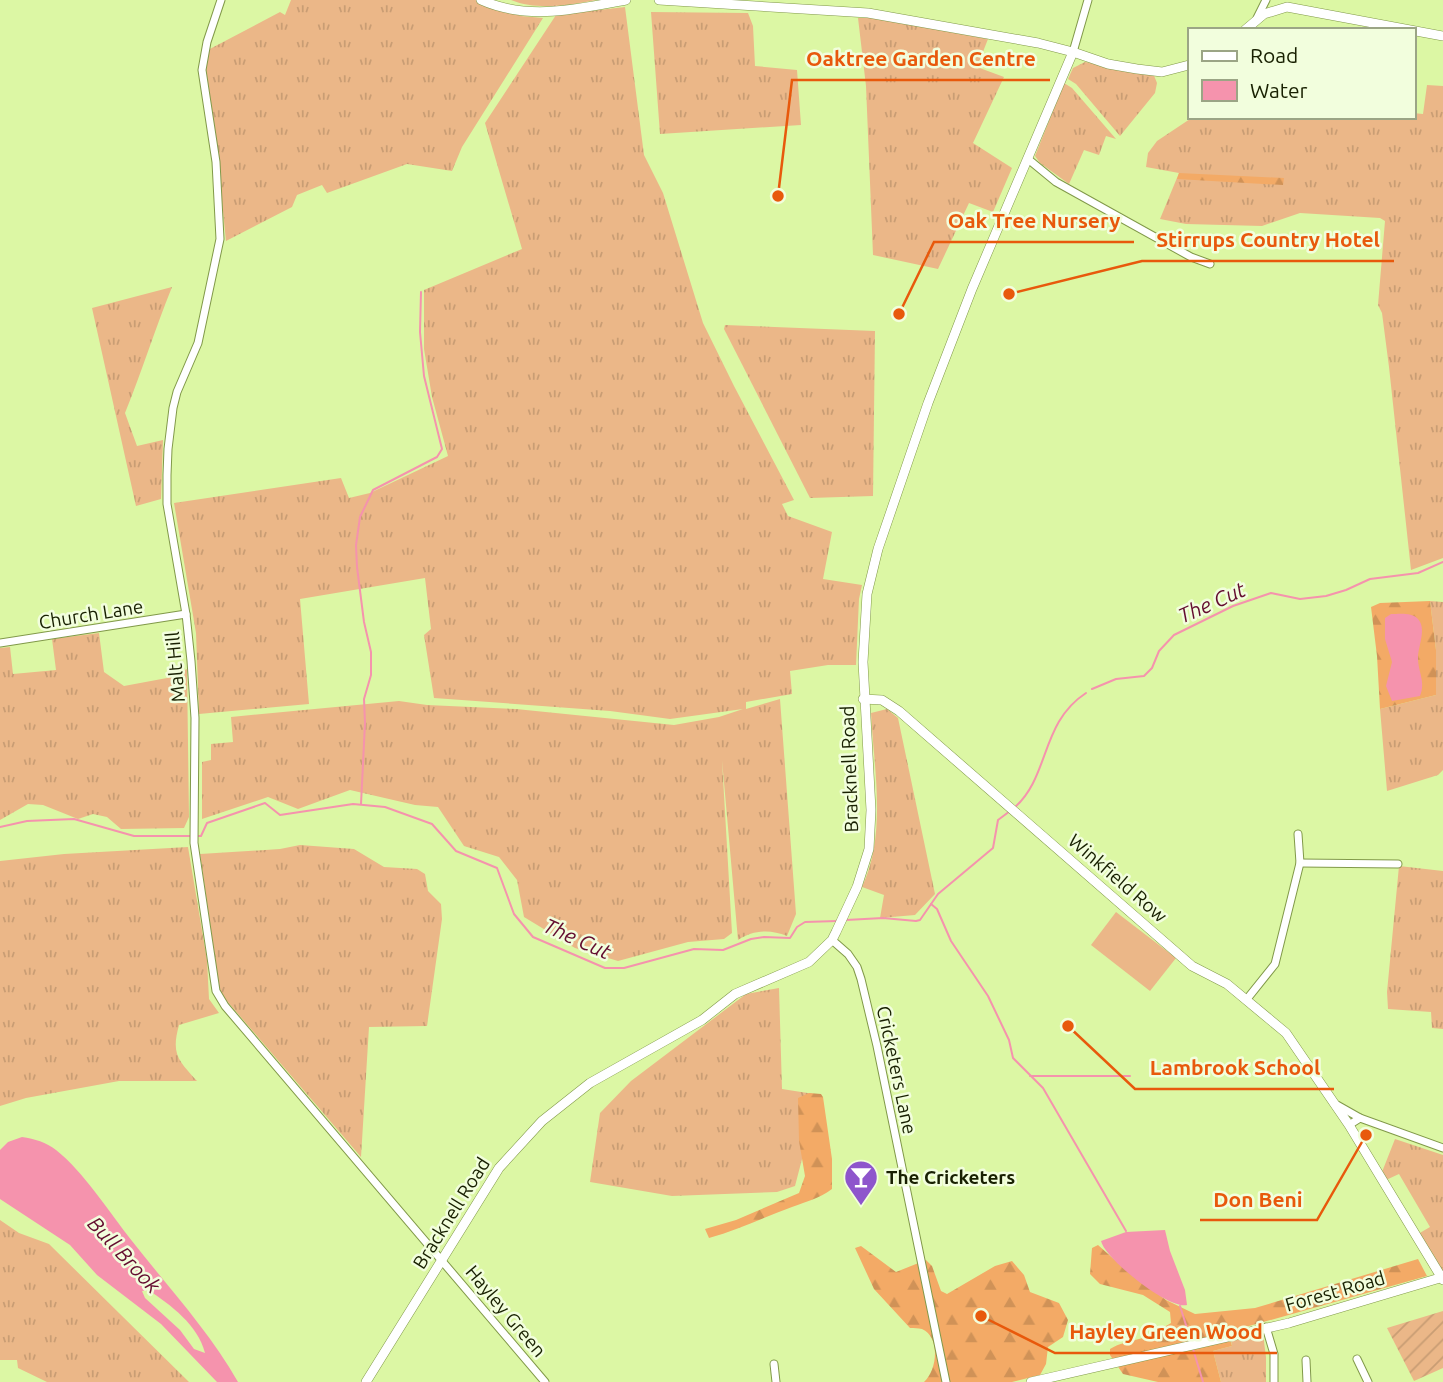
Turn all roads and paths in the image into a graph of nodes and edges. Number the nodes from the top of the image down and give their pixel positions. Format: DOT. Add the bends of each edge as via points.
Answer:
graph roads {
  1 [pos="220,0"];
  2 [pos="481,0"];
  3 [pos="626,0"];
  4 [pos="659,0"];
  5 [pos="1088,0"];
  6 [pos="1266,0"];
  7 [pos="1280,4"];
  8 [pos="1256,19"];
  9 [pos="1247,28"];
  10 [pos="1404,28"];
  11 [pos="1415,30"];
  12 [pos="1443,36"];
  13 [pos="1073,52"];
  14 [pos="1188,65"];
  15 [pos="1028,159"];
  16 [pos="1210,264"];
  17 [pos="186,614"];
  18 [pos="0,643"];
  19 [pos="863,699"];
  20 [pos="1298,834"];
  21 [pos="1300,863"];
  22 [pos="1398,864"];
  23 [pos="832,940"];
  24 [pos="1247,999"];
  25 [pos="1333,1104"];
  26 [pos="1360,1118"];
  27 [pos="1349,1125"];
  28 [pos="1443,1148"];
  29 [pos="442,1261"];
  30 [pos="1443,1278"];
  31 [pos="1266,1328"];
  32 [pos="1357,1359"];
  33 [pos="1306,1360"];
  34 [pos="774,1364"];
  35 [pos="366,1382"];
  36 [pos="545,1382"];
  37 [pos="776,1382"];
  38 [pos="946,1382"];
  39 [pos="1031,1382"];
  40 [pos="1274,1382"];
  41 [pos="1307,1382"];
  42 [pos="1368,1382"];
  1 -- 17 [label="street, Malt Hill" via="202,70 216,162 220,239 198,343 175,400 167,449 167,504"];
  2 -- 3 [label="main road" via="508,10 544,13"];
  4 -- 13 [label="main road" via="868,13"];
  5 -- 13 [label="street"];
  6 -- 8 [label="street"];
  7 -- 8 [label="main road"];
  7 -- 10 [label="main road"];
  8 -- 9 [label="main road"];
  11 -- 12 [label="main road"];
  13 -- 14 [label="main road" via="1108,64 1161,72"];
  13 -- 15 [label="main road, Bracknell Road"];
  15 -- 16 [label="street" via="1056,182"];
  15 -- 19 [label="main road, Bracknell Road" via="928,403 878,549 867,594"];
  17 -- 18 [label="street, Church Lane"];
  17 -- 29 [label="street, Malt Hill" via="195,718 194,836 216,991"];
  19 -- 23 [label="main road, Bracknell Road" via="871,810 869,849"];
  19 -- 24 [label="main road, Winkfield Row" via="882,700 899,711 1192,966"];
  20 -- 21 [label="street"];
  21 -- 22 [label="street"];
  21 -- 24 [label="street" via="1275,964"];
  23 -- 29 [label="main road, Bracknell Road" via="809,961 735,994 702,1020 590,1083 542,1121 499,1168"];
  23 -- 38 [label="street, Cricketers Lane" via="848,954 861,979"];
  24 -- 25 [label="main road, Winkfield Row" via="1286,1033"];
  25 -- 26 [label="street, Winkfield Row"];
  25 -- 27 [label="main road, Winkfield Row"];
  26 -- 27 [label="street"];
  26 -- 28 [label="street, Winkfield Row"];
  27 -- 30 [label="main road, Winkfield Row"];
  29 -- 35 [label="main road, Bracknell Road"];
  29 -- 36 [label="street, Hayley Green"];
  30 -- 31 [label="main road, Forest Road"];
  31 -- 39 [label="main road, Forest Road"];
  31 -- 40 [label="street" via="1274,1354"];
  32 -- 42 [label="street"];
  33 -- 41 [label="street"];
  34 -- 37 [label="street"];
}
